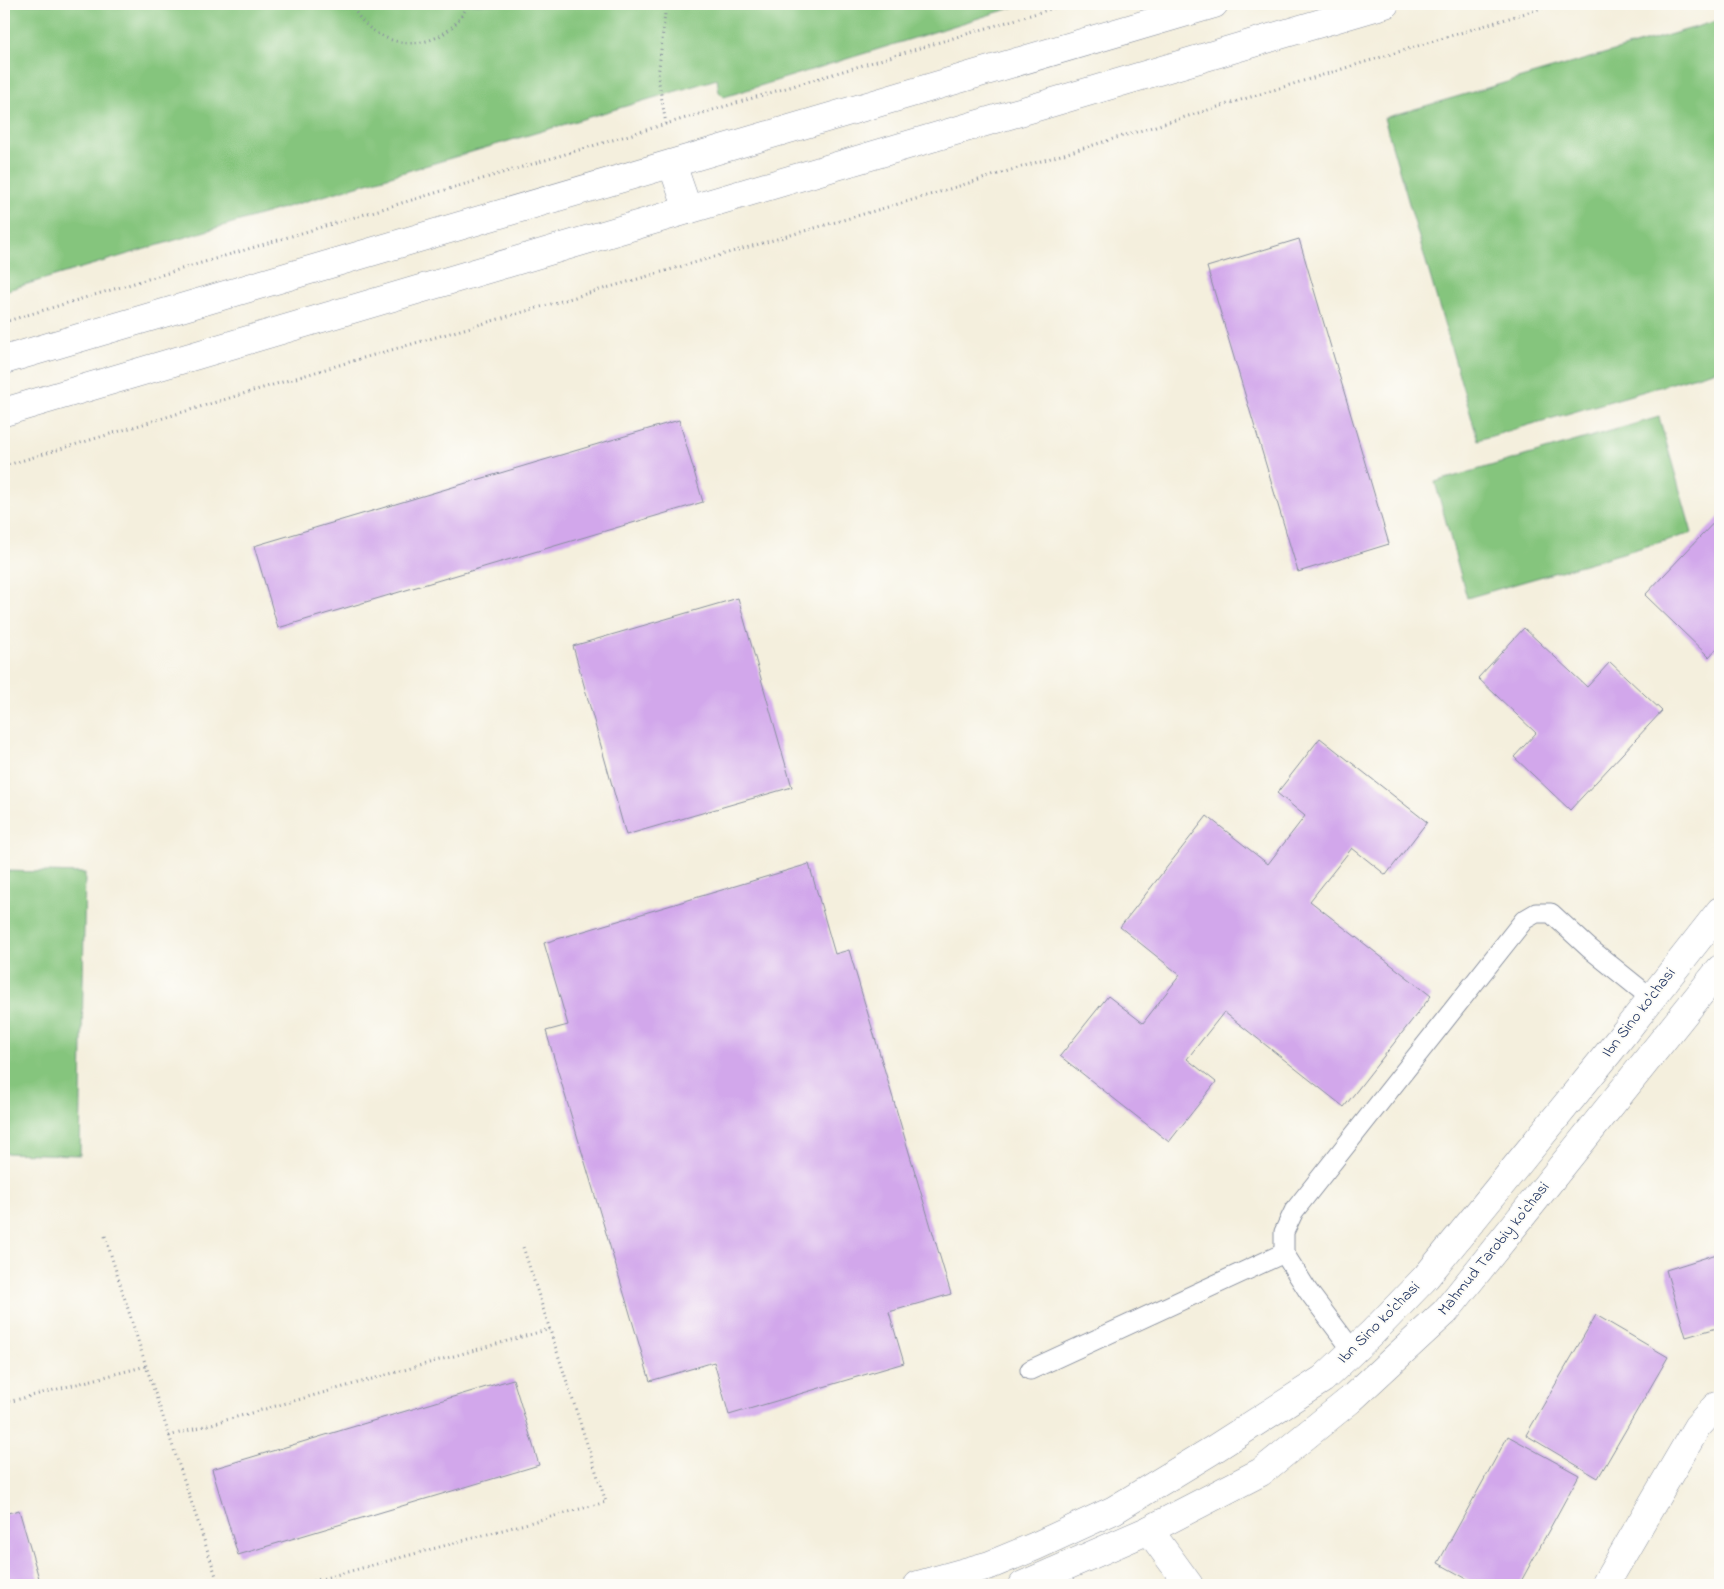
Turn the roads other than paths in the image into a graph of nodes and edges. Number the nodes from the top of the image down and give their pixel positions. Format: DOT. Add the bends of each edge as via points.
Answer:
graph roads {
  1 [pos="1214,4"];
  2 [pos="1386,4"];
  3 [pos="672,164"];
  4 [pos="688,210"];
  5 [pos="4,360"];
  6 [pos="4,412"];
  7 [pos="1720,910"];
  8 [pos="1720,969"];
  9 [pos="1651,998"];
  10 [pos="1284,1253"];
  11 [pos="1353,1351"];
  12 [pos="1030,1370"];
  13 [pos="1720,1405"];
  14 [pos="1149,1530"];
  15 [pos="918,1585"];
  16 [pos="1023,1585"];
  17 [pos="1189,1585"];
  18 [pos="1605,1585"];
  1 -- 3 [label="street"];
  2 -- 4 [label="street"];
  3 -- 4 [label="street"];
  3 -- 5 [label="street"];
  4 -- 6 [label="street"];
  7 -- 9 [label="street, Ibn Sino ko'chasi"];
  8 -- 14 [label="street, Mahmud Tarobiy ko'chasi" via="1445,1312 1350,1400 1261,1472"];
  9 -- 10 [label="lane" via="1552,913 1536,913 1524,920 1294,1211 1284,1232"];
  9 -- 11 [label="street, Ibn Sino ko'chasi" via="1426,1277"];
  10 -- 11 [label="lane"];
  10 -- 12 [label="lane"];
  11 -- 15 [label="street, Ibn Sino ko'chasi" via="1323,1379 1114,1510 990,1565"];
  13 -- 18 [label="street" via="1696,1427"];
  14 -- 16 [label="street, Mahmud Tarobiy ko'chasi"];
  14 -- 17 [label="street"];
}
